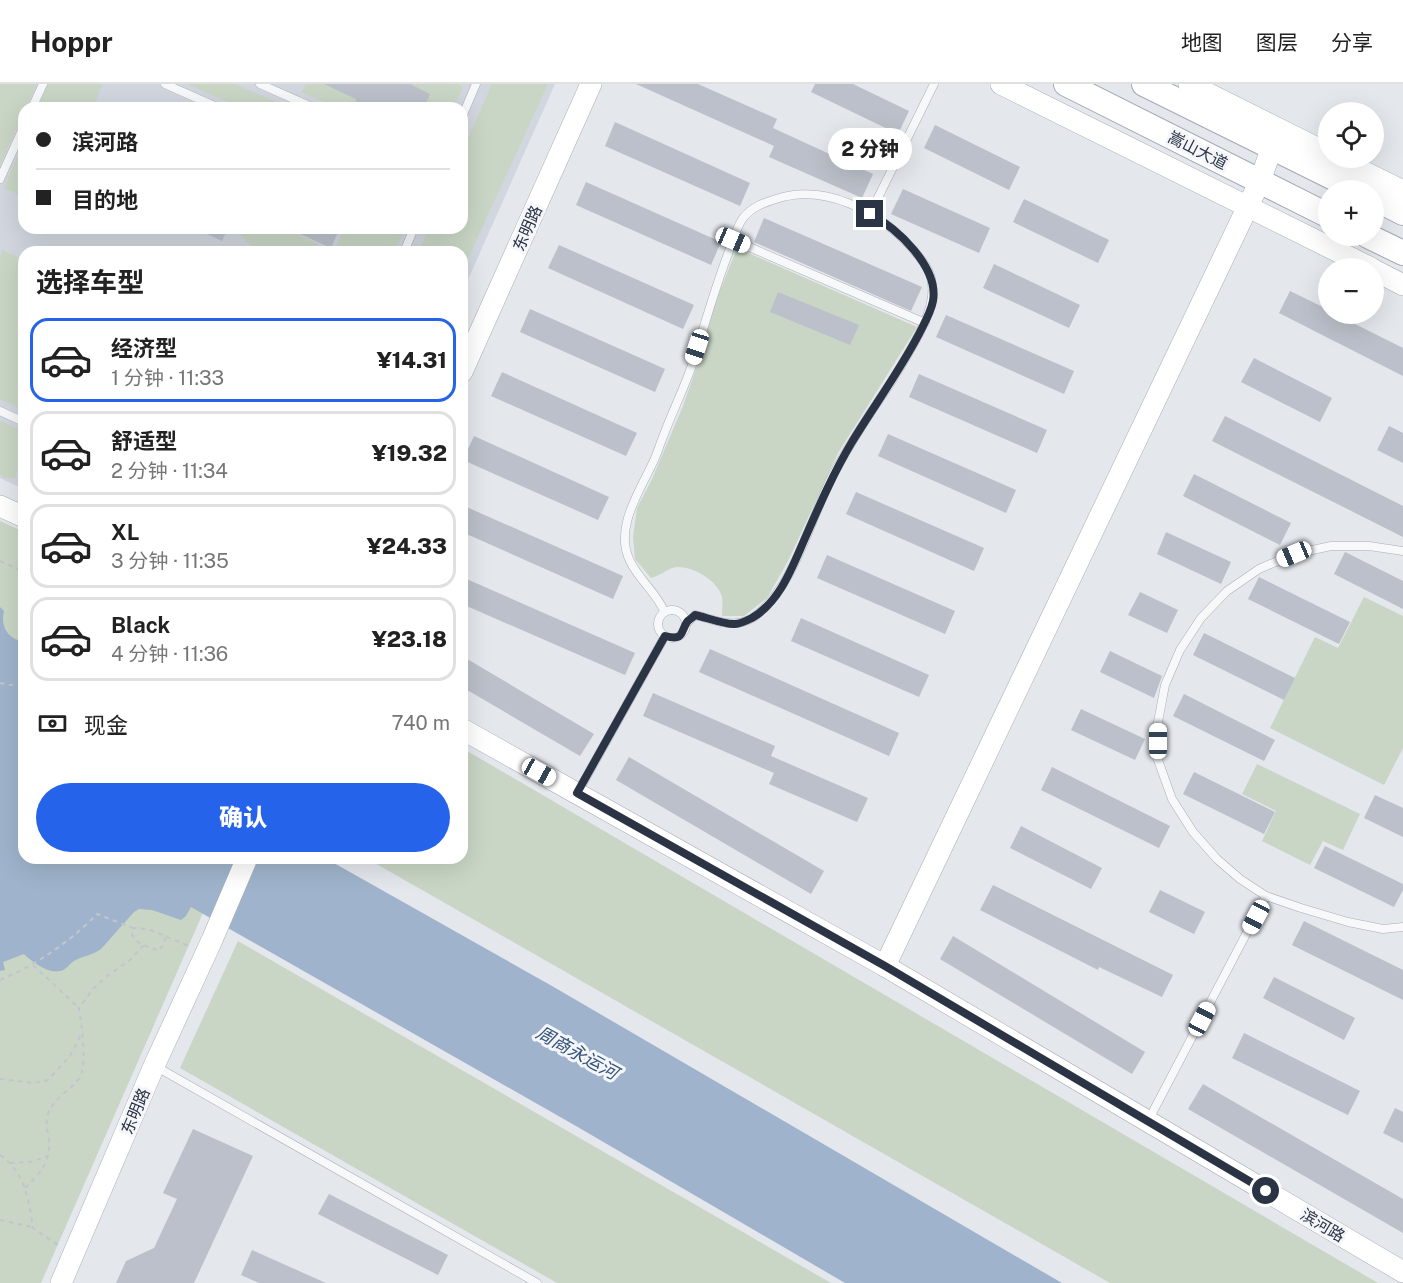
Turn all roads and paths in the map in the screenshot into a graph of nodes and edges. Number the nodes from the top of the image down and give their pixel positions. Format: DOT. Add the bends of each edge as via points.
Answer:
graph roads {
  1 [pos="43,84"];
  2 [pos="165,84"];
  3 [pos="260,84"];
  4 [pos="476,84"];
  5 [pos="591,84"];
  6 [pos="934,84"];
  7 [pos="1001,84"];
  8 [pos="1066,84"];
  9 [pos="1144,84"];
  10 [pos="1189,84"];
  11 [pos="35,102"];
  12 [pos="206,102"];
  13 [pos="300,102"];
  14 [pos="468,103"];
  15 [pos="18,139"];
  16 [pos="1272,147"];
  17 [pos="1318,148"];
  18 [pos="1356,168"];
  19 [pos="0,179"];
  20 [pos="1338,180"];
  21 [pos="1260,181"];
  22 [pos="1403,191"];
  23 [pos="1384,203"];
  24 [pos="1247,207"];
  25 [pos="1318,210"];
  26 [pos="1403,213"];
  27 [pos="870,214"];
  28 [pos="733,240"];
  29 [pos="1384,244"];
  30 [pos="1403,253"];
  31 [pos="1350,258"];
  32 [pos="1384,275"];
  33 [pos="1403,285"];
  34 [pos="925,322"];
  35 [pos="468,359"];
  36 [pos="0,411"];
  37 [pos="18,419"];
  38 [pos="0,506"];
  39 [pos="18,514"];
  40 [pos="1403,551"];
  41 [pos="0,561"];
  42 [pos="18,569"];
  43 [pos="664,611"];
  44 [pos="687,623"];
  45 [pos="665,636"];
  46 [pos="0,683"];
  47 [pos="18,684"];
  48 [pos="468,732"];
  49 [pos="577,793"];
  50 [pos="244,864"];
  51 [pos="1266,897"];
  52 [pos="1403,927"];
  53 [pos="133,928"];
  54 [pos="166,937"];
  55 [pos="144,945"];
  56 [pos="209,946"];
  57 [pos="33,964"];
  58 [pos="885,966"];
  59 [pos="0,980"];
  60 [pos="79,1008"];
  61 [pos="82,1032"];
  62 [pos="154,1066"];
  63 [pos="0,1079"];
  64 [pos="1148,1121"];
  65 [pos="0,1155"];
  66 [pos="49,1156"];
  67 [pos="10,1164"];
  68 [pos="25,1188"];
  69 [pos="0,1220"];
  70 [pos="33,1228"];
  71 [pos="73,1254"];
  72 [pos="1403,1272"];
  73 [pos="61,1283"];
  74 [pos="537,1283"];
  1 -- 11 [label="lane"];
  2 -- 12 [label="lane"];
  3 -- 13 [label="lane"];
  4 -- 14 [label="lane"];
  5 -- 35 [label="street, 东明路"];
  6 -- 27 [label="lane"];
  7 -- 24 [label="street"];
  8 -- 21 [label="main road, 嵩山大道"];
  9 -- 16 [label="main road"];
  10 -- 17 [label="street"];
  15 -- 19 [label="lane"];
  16 -- 20 [label="main road"];
  16 -- 21 [label="street"];
  18 -- 22 [label="street"];
  21 -- 24 [label="street"];
  21 -- 25 [label="main road, 嵩山大道"];
  23 -- 26 [label="main road"];
  24 -- 31 [label="street"];
  24 -- 58 [label="street"];
  27 -- 28 [label="lane" via="833,198 803,194 781,197 758,205 742,219"];
  27 -- 34 [label="lane" via="899,234 920,257 931,277 933,300"];
  28 -- 34 [label="lane"];
  28 -- 43 [label="lane" via="685,385 633,502 624,538 629,560"];
  29 -- 30 [label="main road"];
  32 -- 33 [label="street"];
  34 -- 44 [label="lane" via="834,474 779,593 752,618 735,624 695,615"];
  36 -- 37 [label="lane"];
  38 -- 39 [label="street"];
  40 -- 51 [label="lane" via="1331,546 1294,554 1258,569 1227,591 1201,618 1180,650 1165,685 1158,722 1158,760 1172,799 1217,859"];
  41 -- 42 [label="path"];
  43 -- 44 [label="lane" via="679,611"];
  43 -- 45 [label="lane" via="657,624"];
  44 -- 45 [label="lane" via="680,636"];
  45 -- 49 [label="lane"];
  46 -- 47 [label="path"];
  48 -- 49 [label="street, 滨河路"];
  49 -- 58 [label="street, 滨河路"];
  50 -- 56 [label="street, 东明路"];
  51 -- 52 [label="lane" via="1348,922 1383,929"];
  51 -- 64 [label="lane"];
  53 -- 54 [label="path"];
  53 -- 55 [label="path" via="132,935"];
  53 -- 57 [label="path" via="97,914 80,932"];
  54 -- 55 [label="path" via="159,951"];
  54 -- 56 [label="path"];
  55 -- 60 [label="path" via="100,982"];
  56 -- 62 [label="street, 东明路"];
  57 -- 59 [label="path"];
  57 -- 60 [label="path"];
  58 -- 64 [label="street, 滨河路"];
  60 -- 61 [label="path"];
  61 -- 63 [label="path" via="70,1056 48,1080 34,1083"];
  61 -- 66 [label="path" via="81,1078 55,1101 48,1114"];
  62 -- 71 [label="street, 东明路"];
  62 -- 74 [label="lane"];
  64 -- 72 [label="street, 滨河路"];
  65 -- 67 [label="path"];
  66 -- 67 [label="path"];
  66 -- 68 [label="path" via="40,1174"];
  67 -- 68 [label="path"];
  68 -- 70 [label="path"];
  69 -- 70 [label="path"];
  70 -- 71 [label="path"];
  71 -- 73 [label="street, 东明路"];
}
